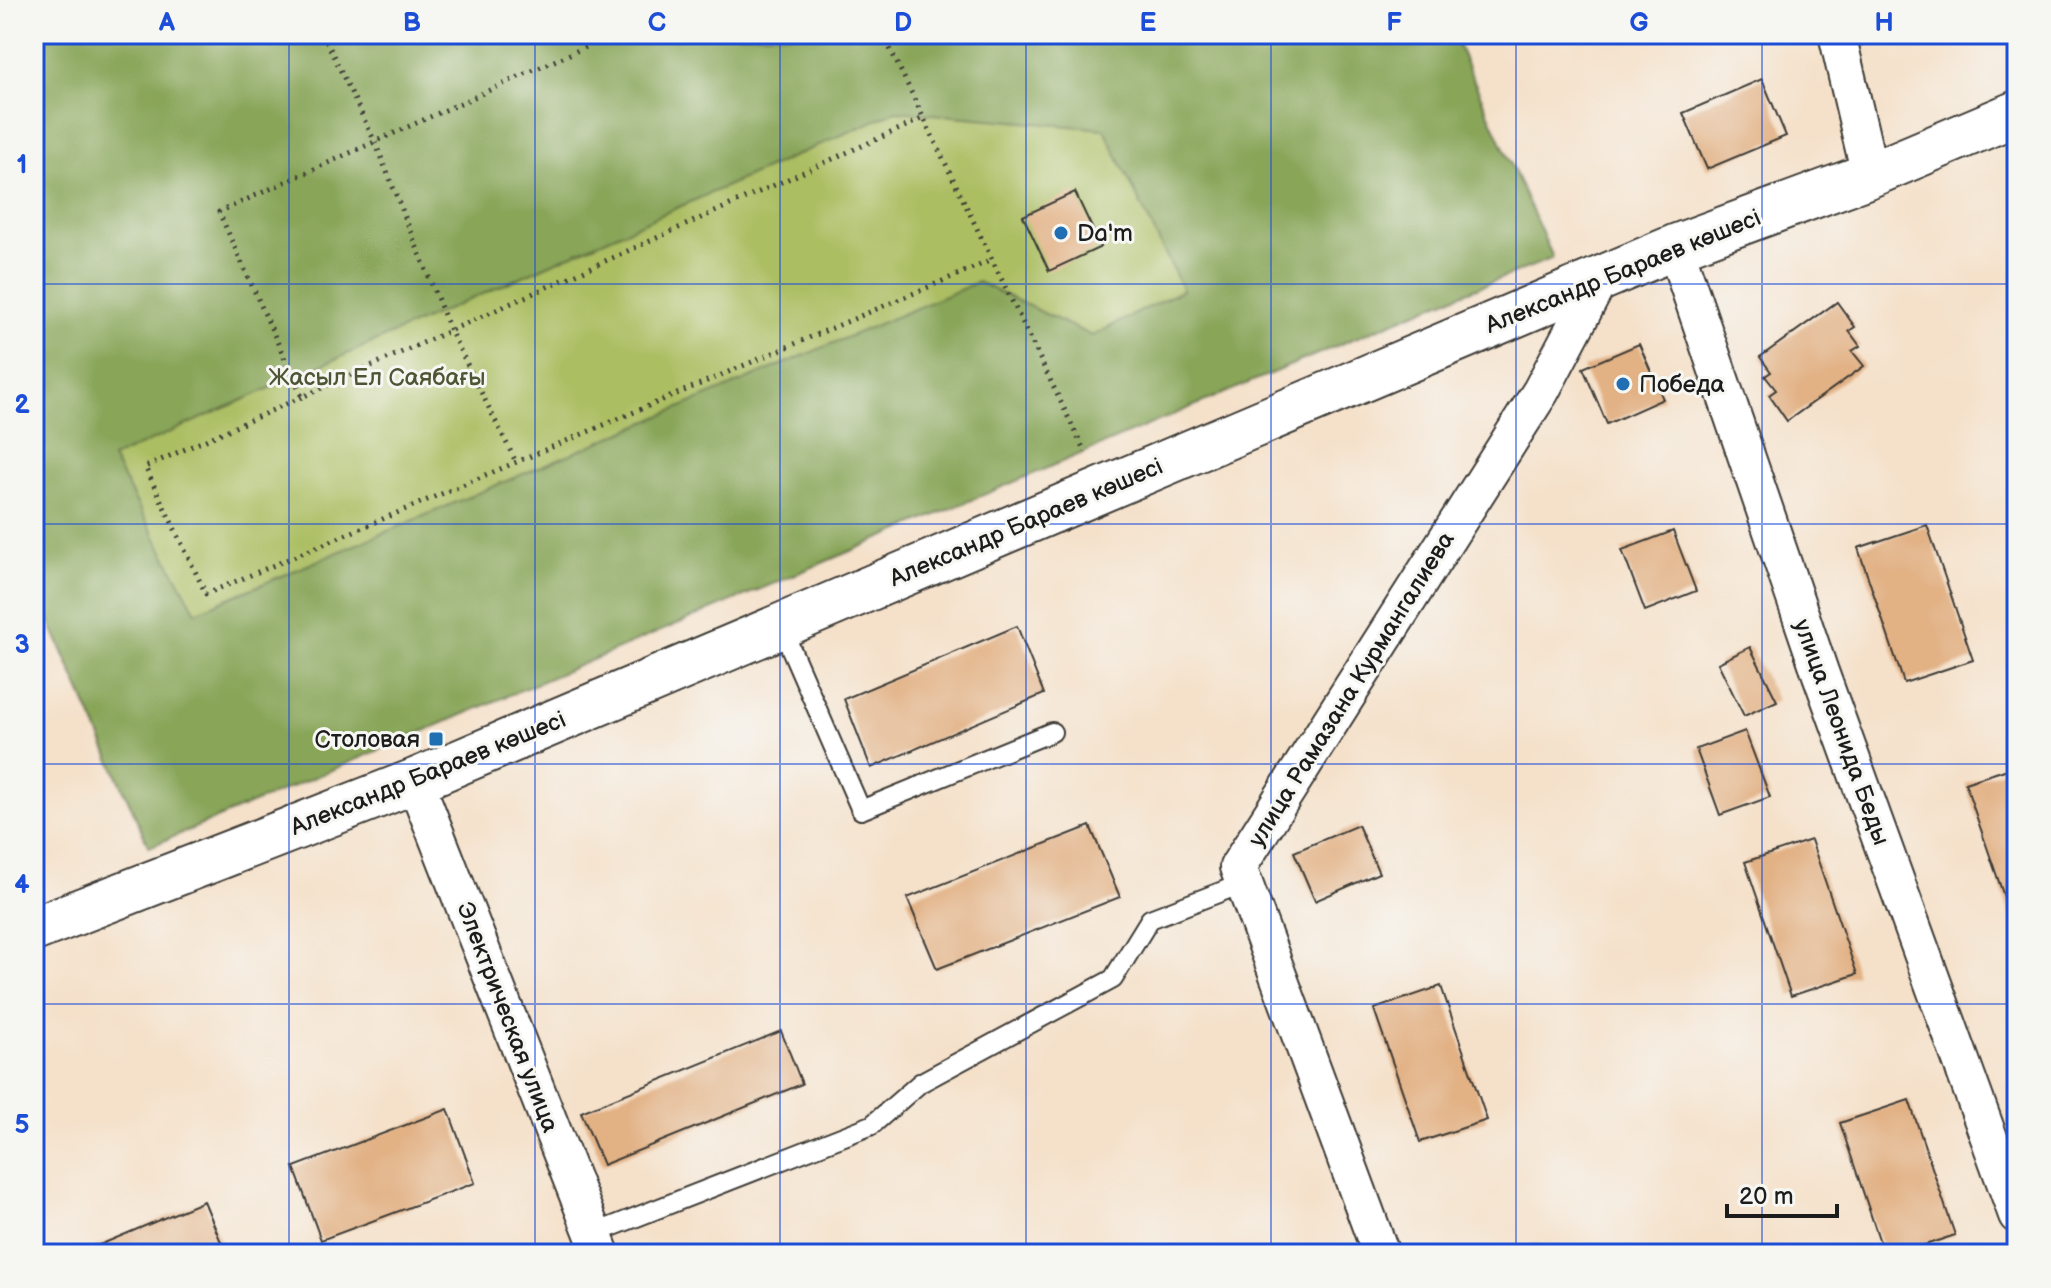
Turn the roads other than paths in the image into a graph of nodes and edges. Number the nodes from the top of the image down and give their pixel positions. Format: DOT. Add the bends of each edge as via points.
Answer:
graph roads {
  1 [pos="1837,34"];
  2 [pos="2017,113"];
  3 [pos="1870,175"];
  4 [pos="1675,247"];
  5 [pos="1600,279"];
  6 [pos="781,626"];
  7 [pos="1052,732"];
  8 [pos="415,781"];
  9 [pos="1244,883"];
  10 [pos="34,929"];
  11 [pos="2017,1215"];
  12 [pos="597,1244"];
  13 [pos="1381,1254"];
  1 -- 3 [label="street"];
  2 -- 3 [label="street, Александр Бараев көшесі"];
  3 -- 4 [label="street, Александр Бараев көшесі"];
  4 -- 5 [label="street, Александр Бараев көшесі"];
  4 -- 11 [label="street, улица Леонида Беды" via="1820,672"];
  5 -- 6 [label="street, Александр Бараев көшесі"];
  5 -- 9 [label="street, улица Рамазана Курмангалиева" via="1541,391 1238,867"];
  6 -- 7 [label="lane" via="861,810"];
  6 -- 8 [label="street, Александр Бараев көшесі"];
  8 -- 10 [label="street, Александр Бараев көшесі"];
  8 -- 12 [label="street, Электрическая улица"];
  9 -- 12 [label="lane" via="1150,919 1113,979 920,1083 872,1125"];
  9 -- 13 [label="street"];
}
